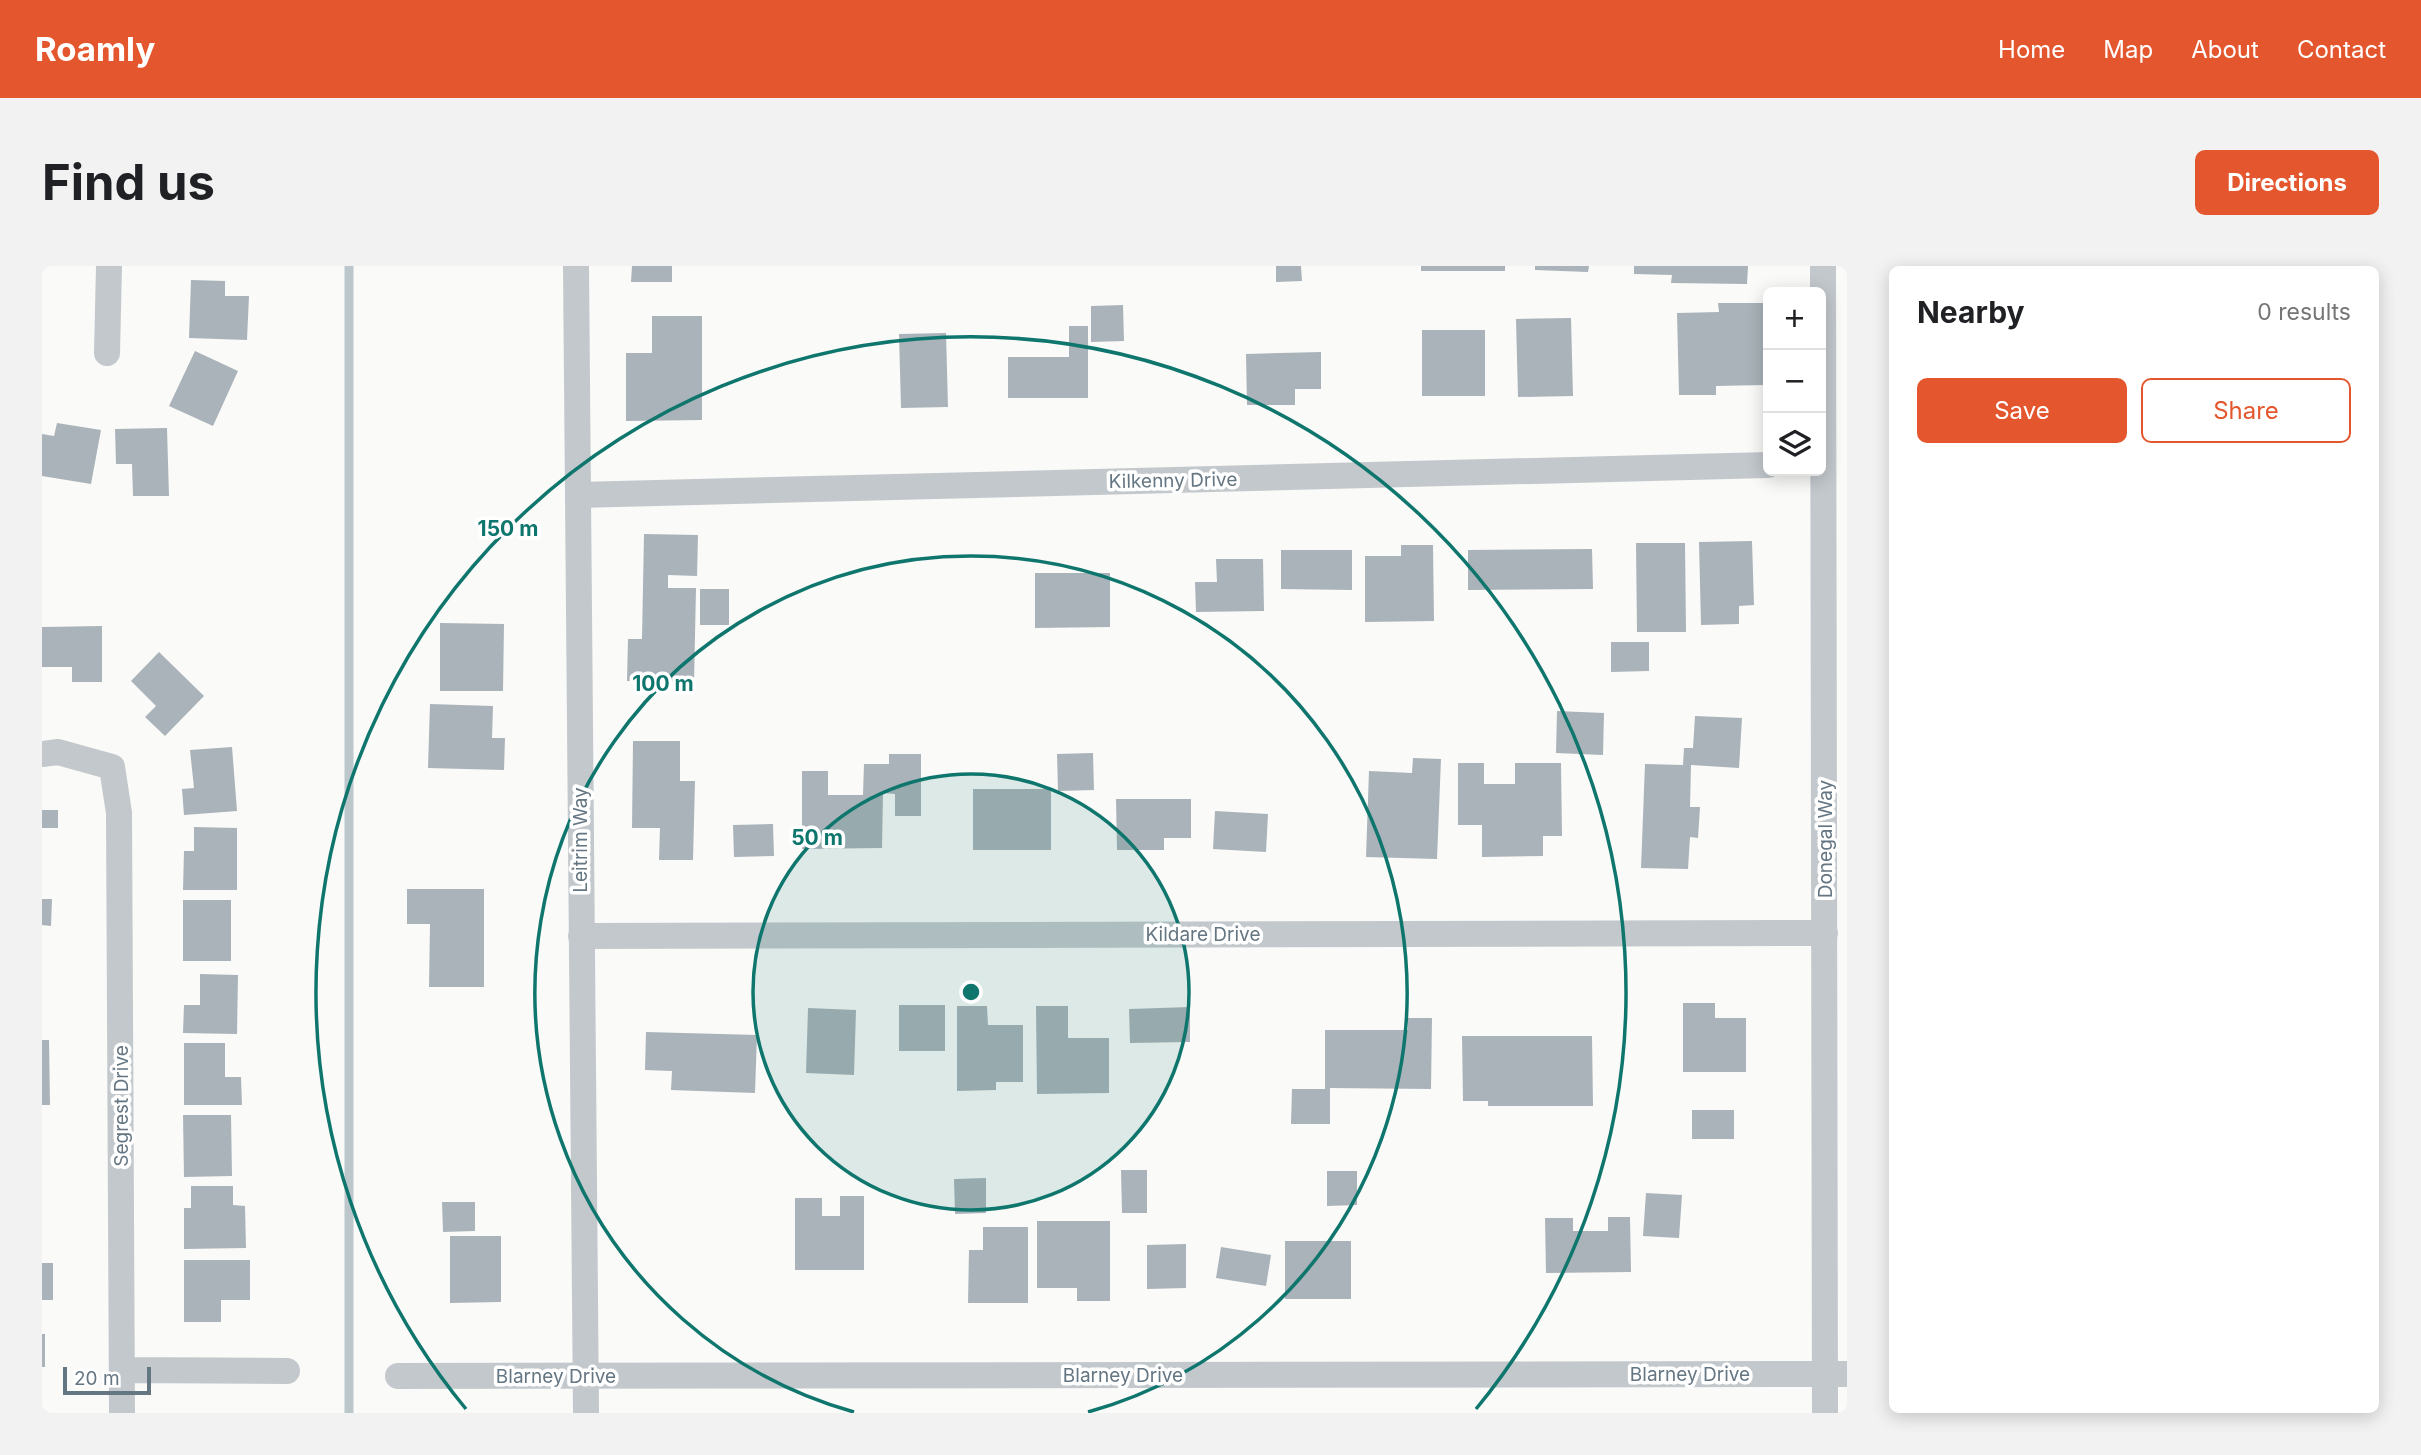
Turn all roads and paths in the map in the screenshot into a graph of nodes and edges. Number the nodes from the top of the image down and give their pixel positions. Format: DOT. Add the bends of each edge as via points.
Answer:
graph roads {
  1 [pos="109,266"];
  2 [pos="576,266"];
  3 [pos="1823,266"];
  4 [pos="107,354"];
  5 [pos="1830,464"];
  6 [pos="1763,465"];
  7 [pos="578,495"];
  8 [pos="42,754"];
  9 [pos="1825,933"];
  10 [pos="581,936"];
  11 [pos="122,1370"];
  12 [pos="287,1371"];
  13 [pos="1836,1374"];
  14 [pos="398,1376"];
  15 [pos="585,1376"];
  16 [pos="122,1413"];
  17 [pos="586,1413"];
  18 [pos="1825,1413"];
  1 -- 4 [label="street"];
  2 -- 7 [label="street, Leitrim Way"];
  3 -- 5 [label="street, Donegal Way"];
  5 -- 9 [label="street, Donegal Way"];
  6 -- 7 [label="street, Kilkenny Drive"];
  7 -- 10 [label="street, Leitrim Way"];
  8 -- 11 [label="street, Segrest Drive" via="58,752 112,767 119,813"];
  9 -- 10 [label="street, Kildare Drive"];
  9 -- 13 [label="street, Donegal Way"];
  10 -- 15 [label="street, Leitrim Way"];
  11 -- 12 [label="street"];
  11 -- 16 [label="street, Segrest Drive"];
  13 -- 15 [label="street, Blarney Drive"];
  13 -- 18 [label="street, Donegal Way"];
  14 -- 15 [label="street, Blarney Drive"];
  15 -- 17 [label="street, Leitrim Way"];
}
